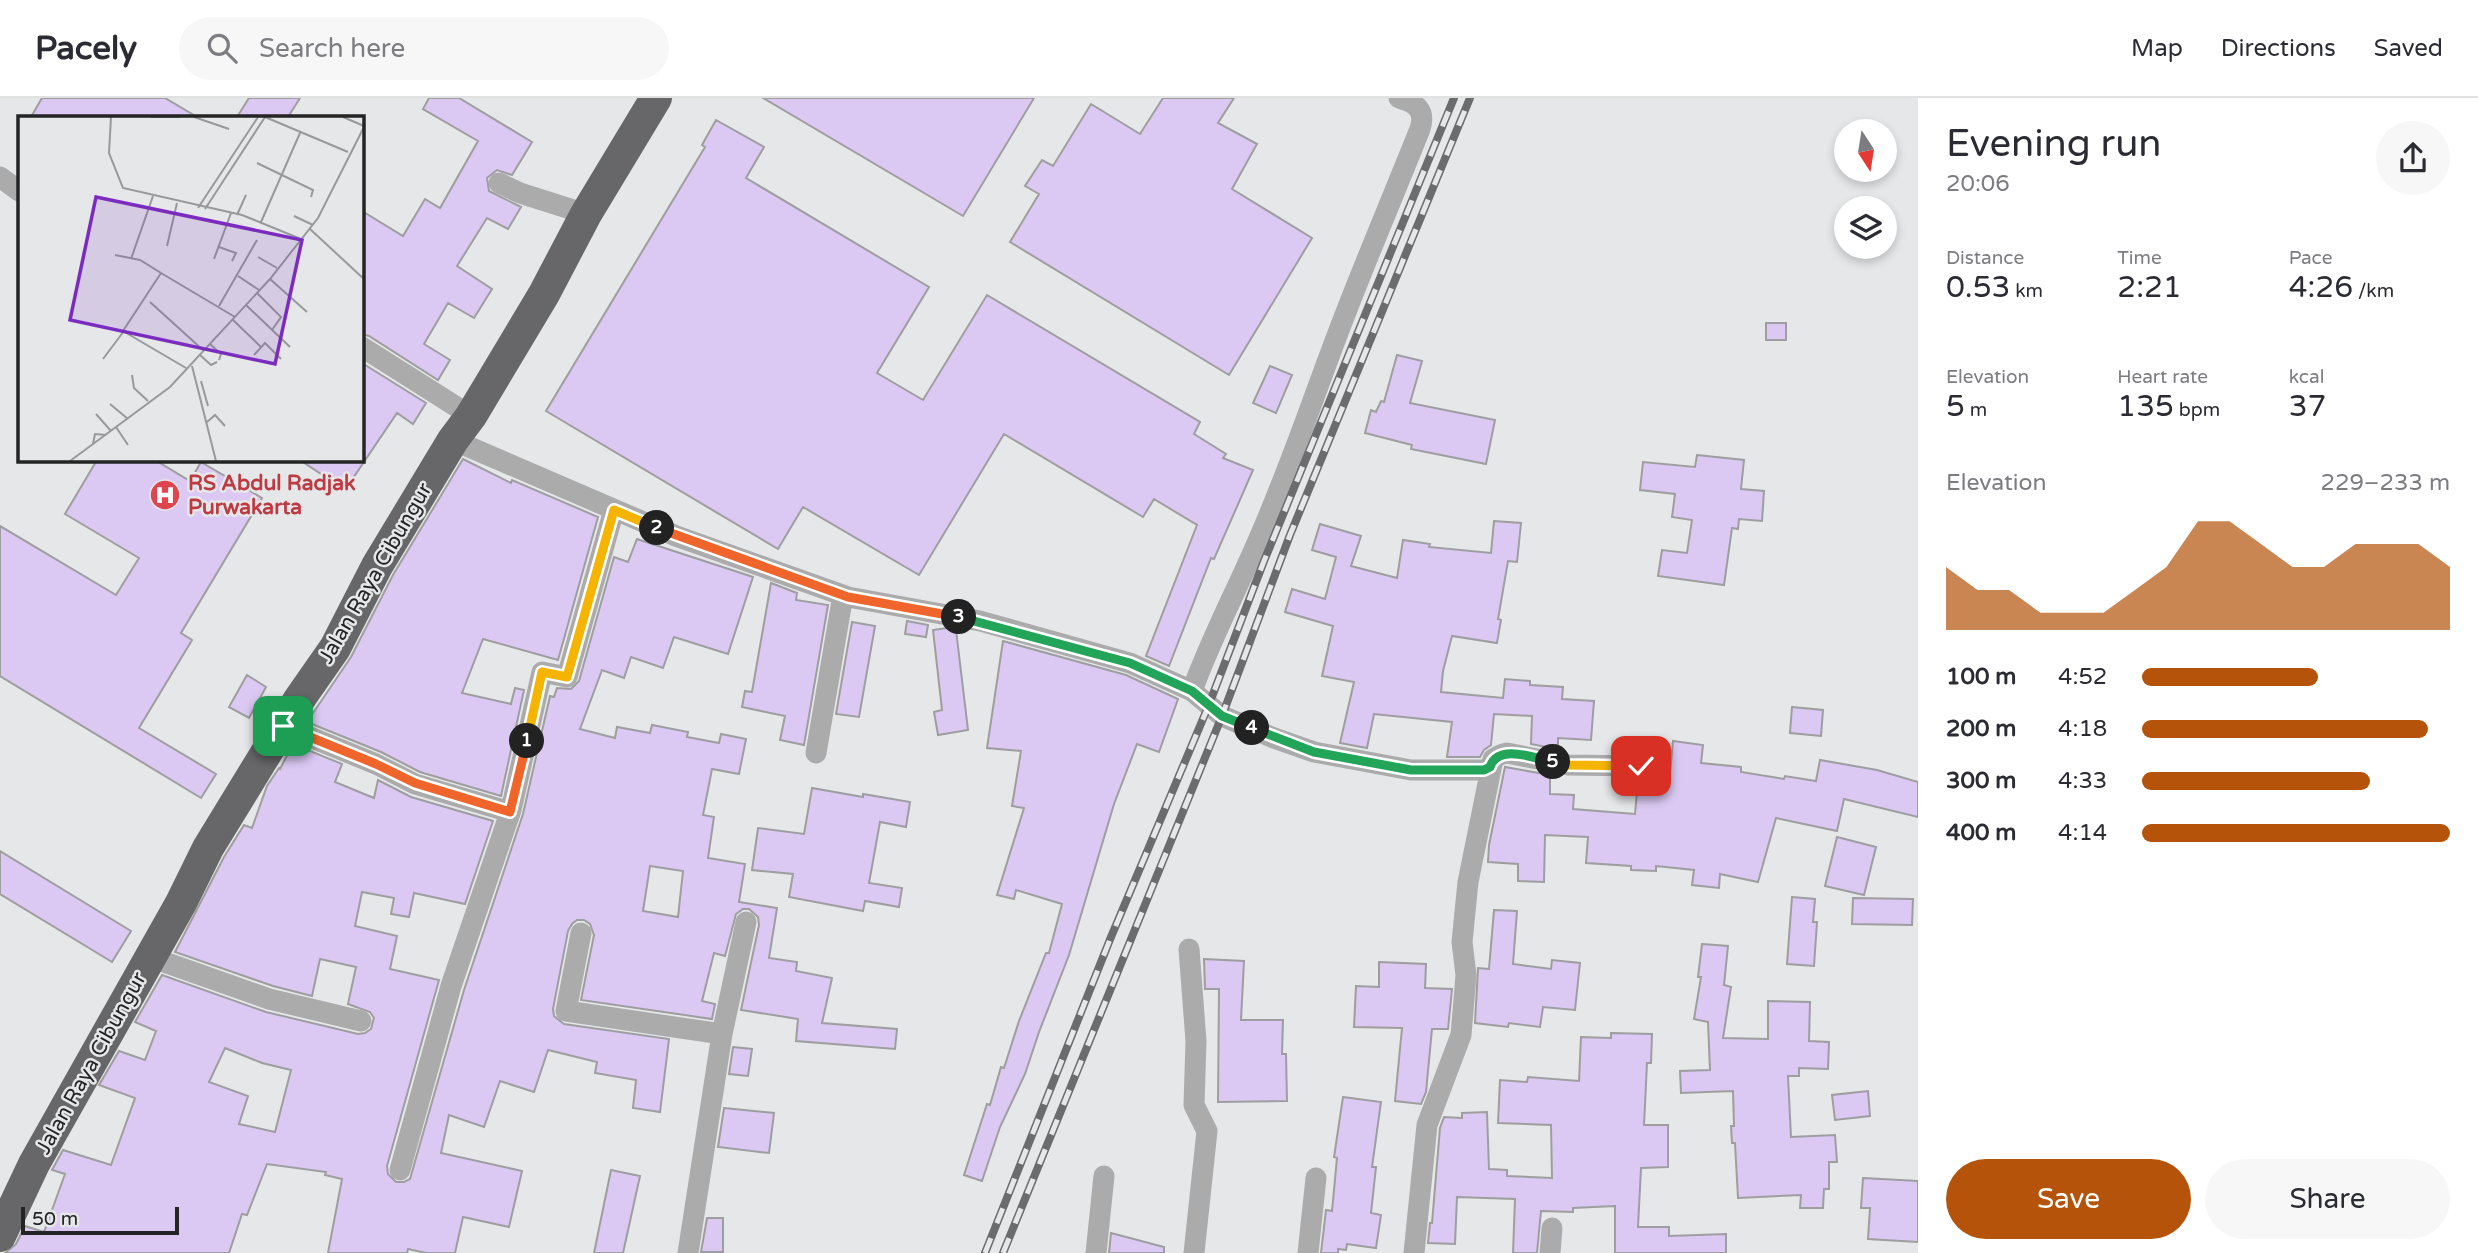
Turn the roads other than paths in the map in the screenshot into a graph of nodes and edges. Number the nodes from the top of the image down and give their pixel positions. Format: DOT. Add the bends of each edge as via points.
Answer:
graph roads {
  1 [pos="656,98"];
  2 [pos="1399,98"];
  3 [pos="1425,103"];
  4 [pos="0,177"];
  5 [pos="499,183"];
  6 [pos="18,190"];
  7 [pos="586,214"];
  8 [pos="364,349"];
  9 [pos="462,428"];
  10 [pos="614,510"];
  11 [pos="843,595"];
  12 [pos="1192,691"];
  13 [pos="283,726"];
  14 [pos="816,753"];
  15 [pos="1493,759"];
  16 [pos="1641,766"];
  17 [pos="510,812"];
  18 [pos="746,922"];
  19 [pos="581,933"];
  20 [pos="1189,949"];
  21 [pos="150,957"];
  22 [pos="361,1021"];
  23 [pos="722,1034"];
  24 [pos="400,1170"];
  25 [pos="1104,1176"];
  26 [pos="1316,1178"];
  27 [pos="1552,1228"];
  28 [pos="0,1236"];
  29 [pos="688,1253"];
  30 [pos="1096,1253"];
  31 [pos="1195,1253"];
  32 [pos="1308,1253"];
  33 [pos="1414,1253"];
  34 [pos="1550,1253"];
  1 -- 7 [label="highway, Jalan Raya Cibungur"];
  2 -- 3 [label="street"];
  3 -- 12 [label="street" via="1420,130 1260,537"];
  4 -- 6 [label="street"];
  5 -- 7 [label="street"];
  7 -- 9 [label="highway, Jalan Raya Cibungur" via="544,294"];
  8 -- 9 [label="street"];
  9 -- 10 [label="street"];
  9 -- 13 [label="highway, Jalan Raya Cibungur" via="377,566 335,648"];
  10 -- 11 [label="street"];
  10 -- 17 [label="street" via="567,677 542,672"];
  11 -- 12 [label="street" via="980,621 1130,663"];
  11 -- 14 [label="street"];
  12 -- 15 [label="street" via="1222,716 1314,752 1411,770 1484,770"];
  13 -- 17 [label="street" via="415,783"];
  13 -- 21 [label="highway, Jalan Raya Cibungur" via="208,848"];
  15 -- 16 [label="street" via="1507,753 1568,765"];
  15 -- 33 [label="street" via="1468,882 1461,1035 1427,1125"];
  17 -- 24 [label="street" via="451,986"];
  18 -- 23 [label="street"];
  19 -- 23 [label="street" via="566,1011"];
  20 -- 31 [label="street" via="1196,1041 1194,1105 1207,1131"];
  21 -- 22 [label="street" via="269,999"];
  21 -- 28 [label="highway, Jalan Raya Cibungur" via="34,1164"];
  23 -- 29 [label="street"];
  25 -- 30 [label="street"];
  26 -- 32 [label="street"];
  27 -- 34 [label="street"];
}
